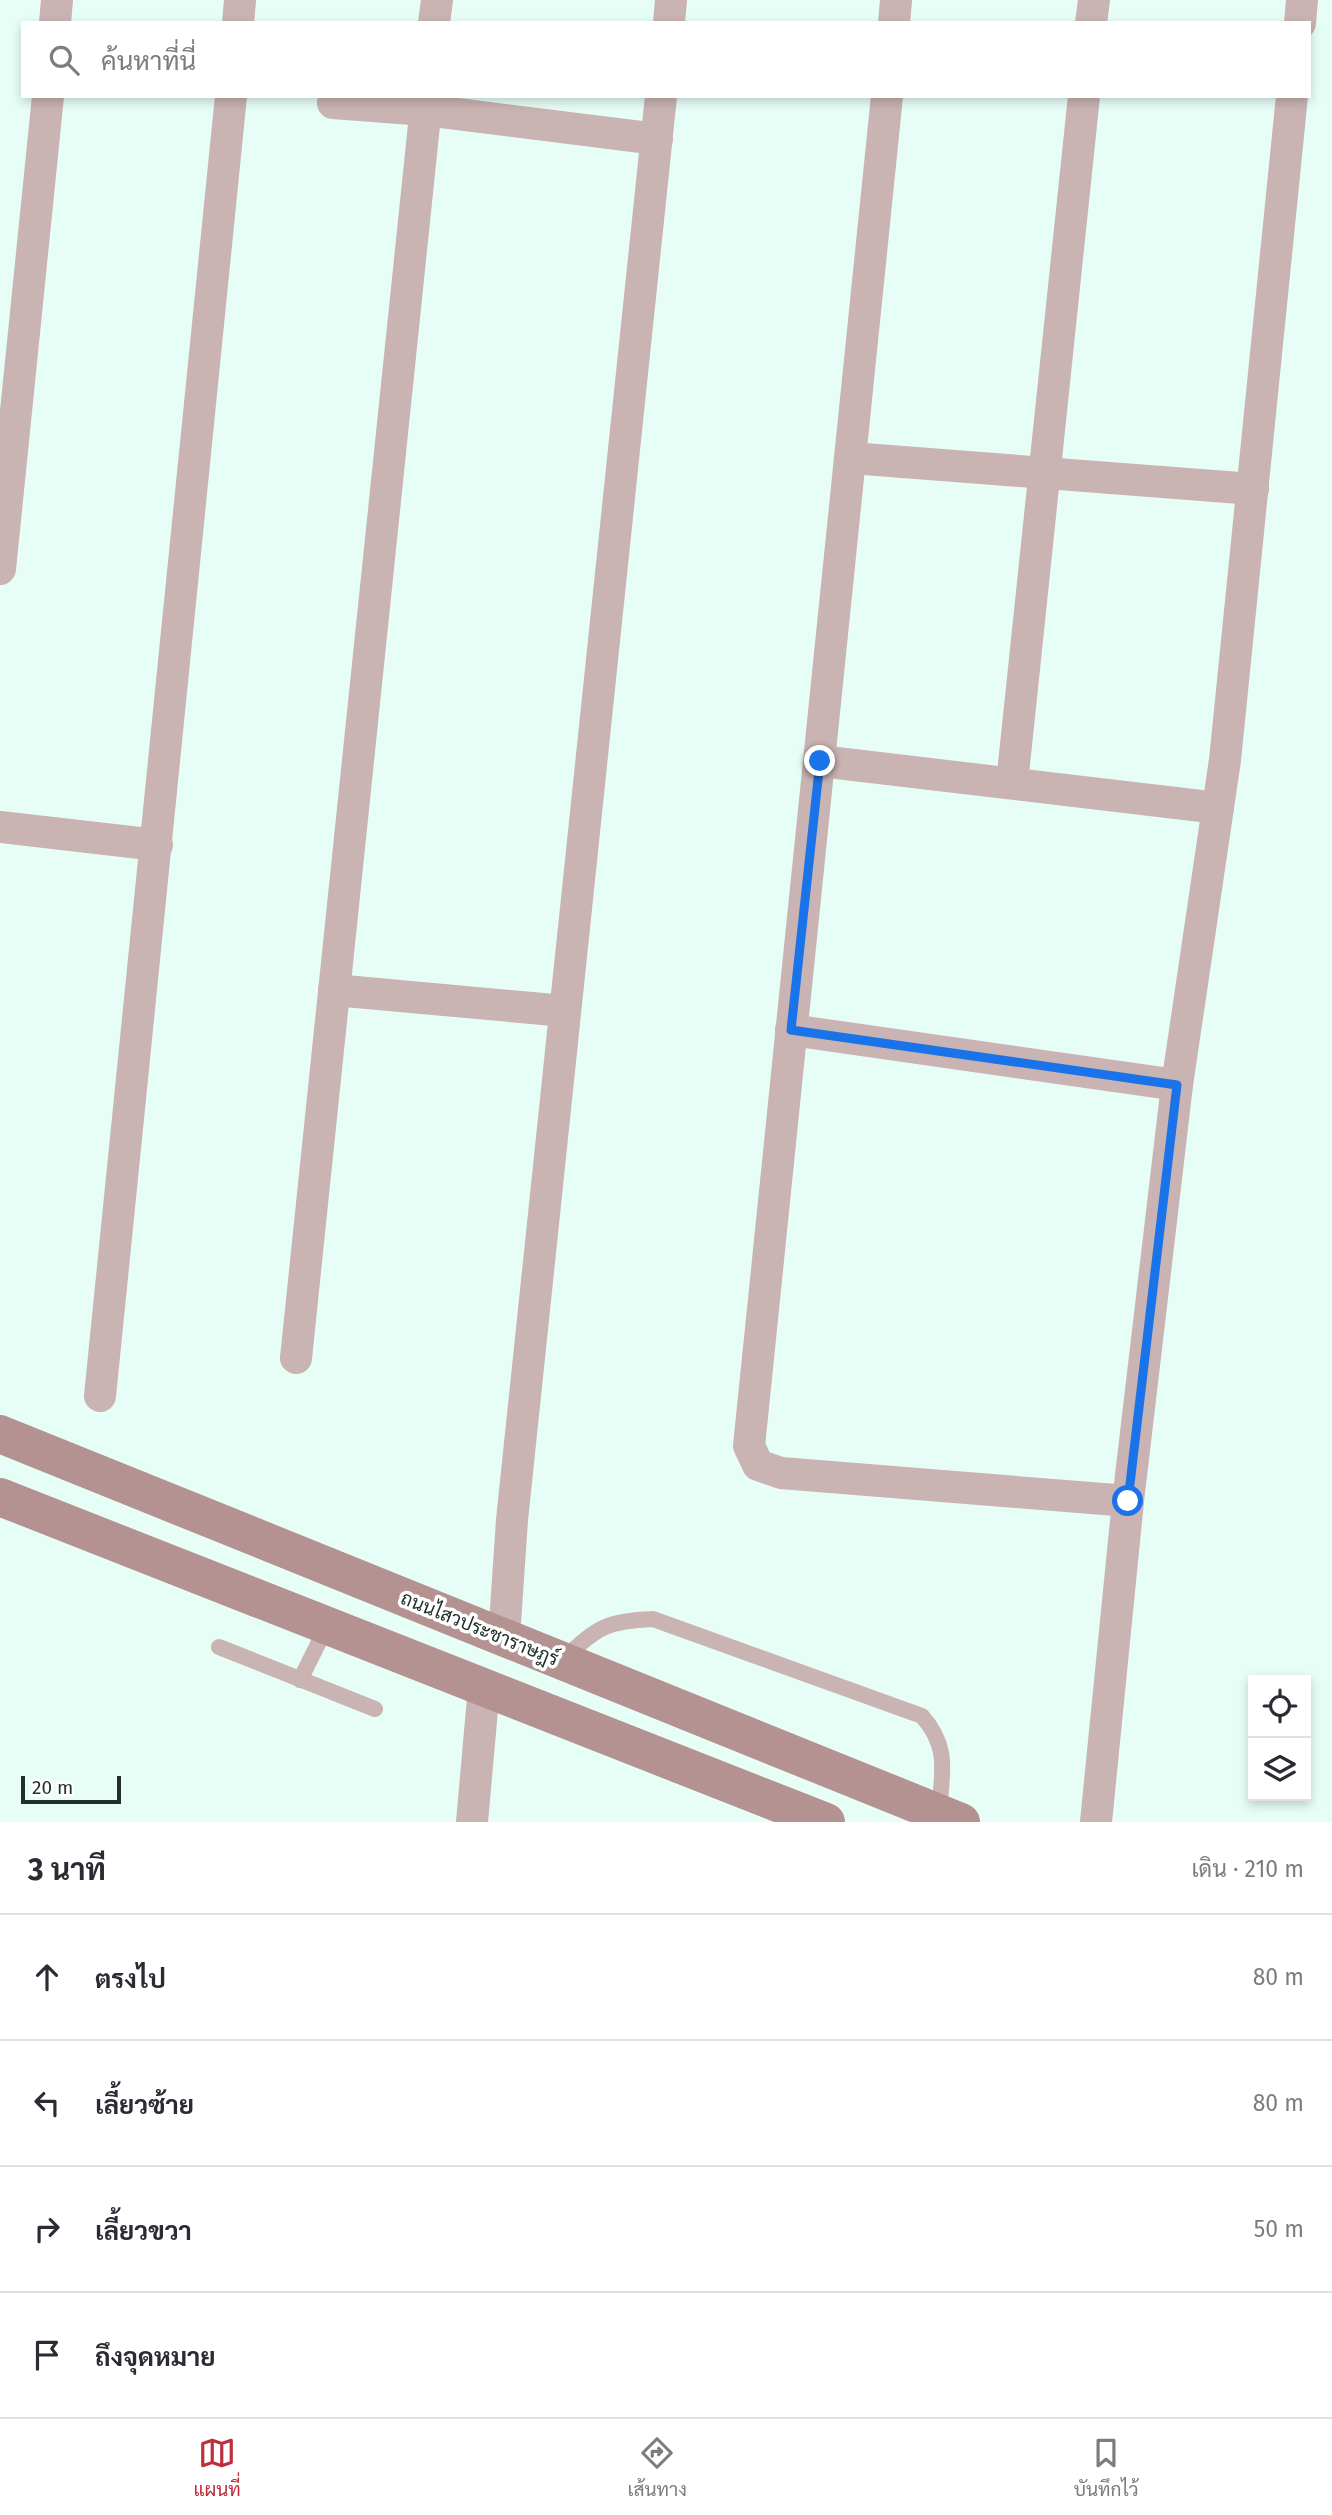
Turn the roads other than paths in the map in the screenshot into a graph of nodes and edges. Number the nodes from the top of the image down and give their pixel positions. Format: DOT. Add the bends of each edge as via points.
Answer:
graph roads {
  1 [pos="57,0"];
  2 [pos="240,0"];
  3 [pos="437,0"];
  4 [pos="671,0"];
  5 [pos="896,0"];
  6 [pos="1094,0"];
  7 [pos="1302,0"];
  8 [pos="55,21"];
  9 [pos="238,21"];
  10 [pos="435,21"];
  11 [pos="669,21"];
  12 [pos="894,21"];
  13 [pos="1091,21"];
  14 [pos="1300,21"];
  15 [pos="48,98"];
  16 [pos="231,98"];
  17 [pos="661,98"];
  18 [pos="887,98"];
  19 [pos="1084,98"];
  20 [pos="1292,98"];
  21 [pos="333,103"];
  22 [pos="426,103"];
  23 [pos="657,139"];
  24 [pos="851,458"];
  25 [pos="1046,473"];
  26 [pos="1253,489"];
  27 [pos="0,569"];
  28 [pos="820,761"];
  29 [pos="1012,783"];
  30 [pos="1218,808"];
  31 [pos="0,827"];
  32 [pos="156,845"];
  33 [pos="334,989"];
  34 [pos="565,1011"];
  35 [pos="791,1030"];
  36 [pos="1177,1085"];
  37 [pos="296,1358"];
  38 [pos="100,1396"];
  39 [pos="0,1434"];
  40 [pos="0,1497"];
  41 [pos="1128,1501"];
  42 [pos="327,1626"];
  43 [pos="504,1638"];
  44 [pos="219,1647"];
  45 [pos="561,1661"];
  46 [pos="300,1679"];
  47 [pos="484,1687"];
  48 [pos="375,1709"];
  49 [pos="950,1817"];
  50 [pos="472,1822"];
  51 [pos="826,1822"];
  52 [pos="1096,1822"];
  1 -- 8 [label="street"];
  2 -- 9 [label="street"];
  3 -- 10 [label="street"];
  4 -- 11 [label="street"];
  5 -- 12 [label="street"];
  6 -- 13 [label="street"];
  7 -- 14 [label="street"];
  15 -- 27 [label="street"];
  16 -- 32 [label="street"];
  17 -- 23 [label="street"];
  18 -- 24 [label="street"];
  19 -- 25 [label="street"];
  20 -- 26 [label="street"];
  21 -- 22 [label="street"];
  22 -- 23 [label="street"];
  22 -- 33 [label="street"];
  23 -- 34 [label="street"];
  24 -- 25 [label="street"];
  24 -- 28 [label="street"];
  25 -- 26 [label="street"];
  25 -- 29 [label="street"];
  26 -- 30 [label="street"];
  28 -- 29 [label="street"];
  28 -- 35 [label="street"];
  29 -- 30 [label="street"];
  30 -- 36 [label="street"];
  31 -- 32 [label="street"];
  32 -- 38 [label="street"];
  33 -- 34 [label="street"];
  33 -- 37 [label="street"];
  34 -- 43 [label="street"];
  35 -- 36 [label="street"];
  35 -- 41 [label="street" via="749,1446 758,1465 781,1474"];
  36 -- 41 [label="street"];
  39 -- 43 [label="main road, ถนนไสวประชาราษฎร์"];
  40 -- 42 [label="main road"];
  41 -- 52 [label="street"];
  42 -- 46 [label="lane"];
  42 -- 47 [label="main road"];
  43 -- 45 [label="main road, ถนนไสวประชาราษฎร์"];
  44 -- 46 [label="lane"];
  45 -- 49 [label="main road, ถนนไสวประชาราษฎร์"];
  45 -- 49 [label="lane" via="600,1626 653,1619 922,1716 935,1731 943,1752"];
  46 -- 48 [label="lane"];
  47 -- 50 [label="street"];
  47 -- 51 [label="main road"];
}
